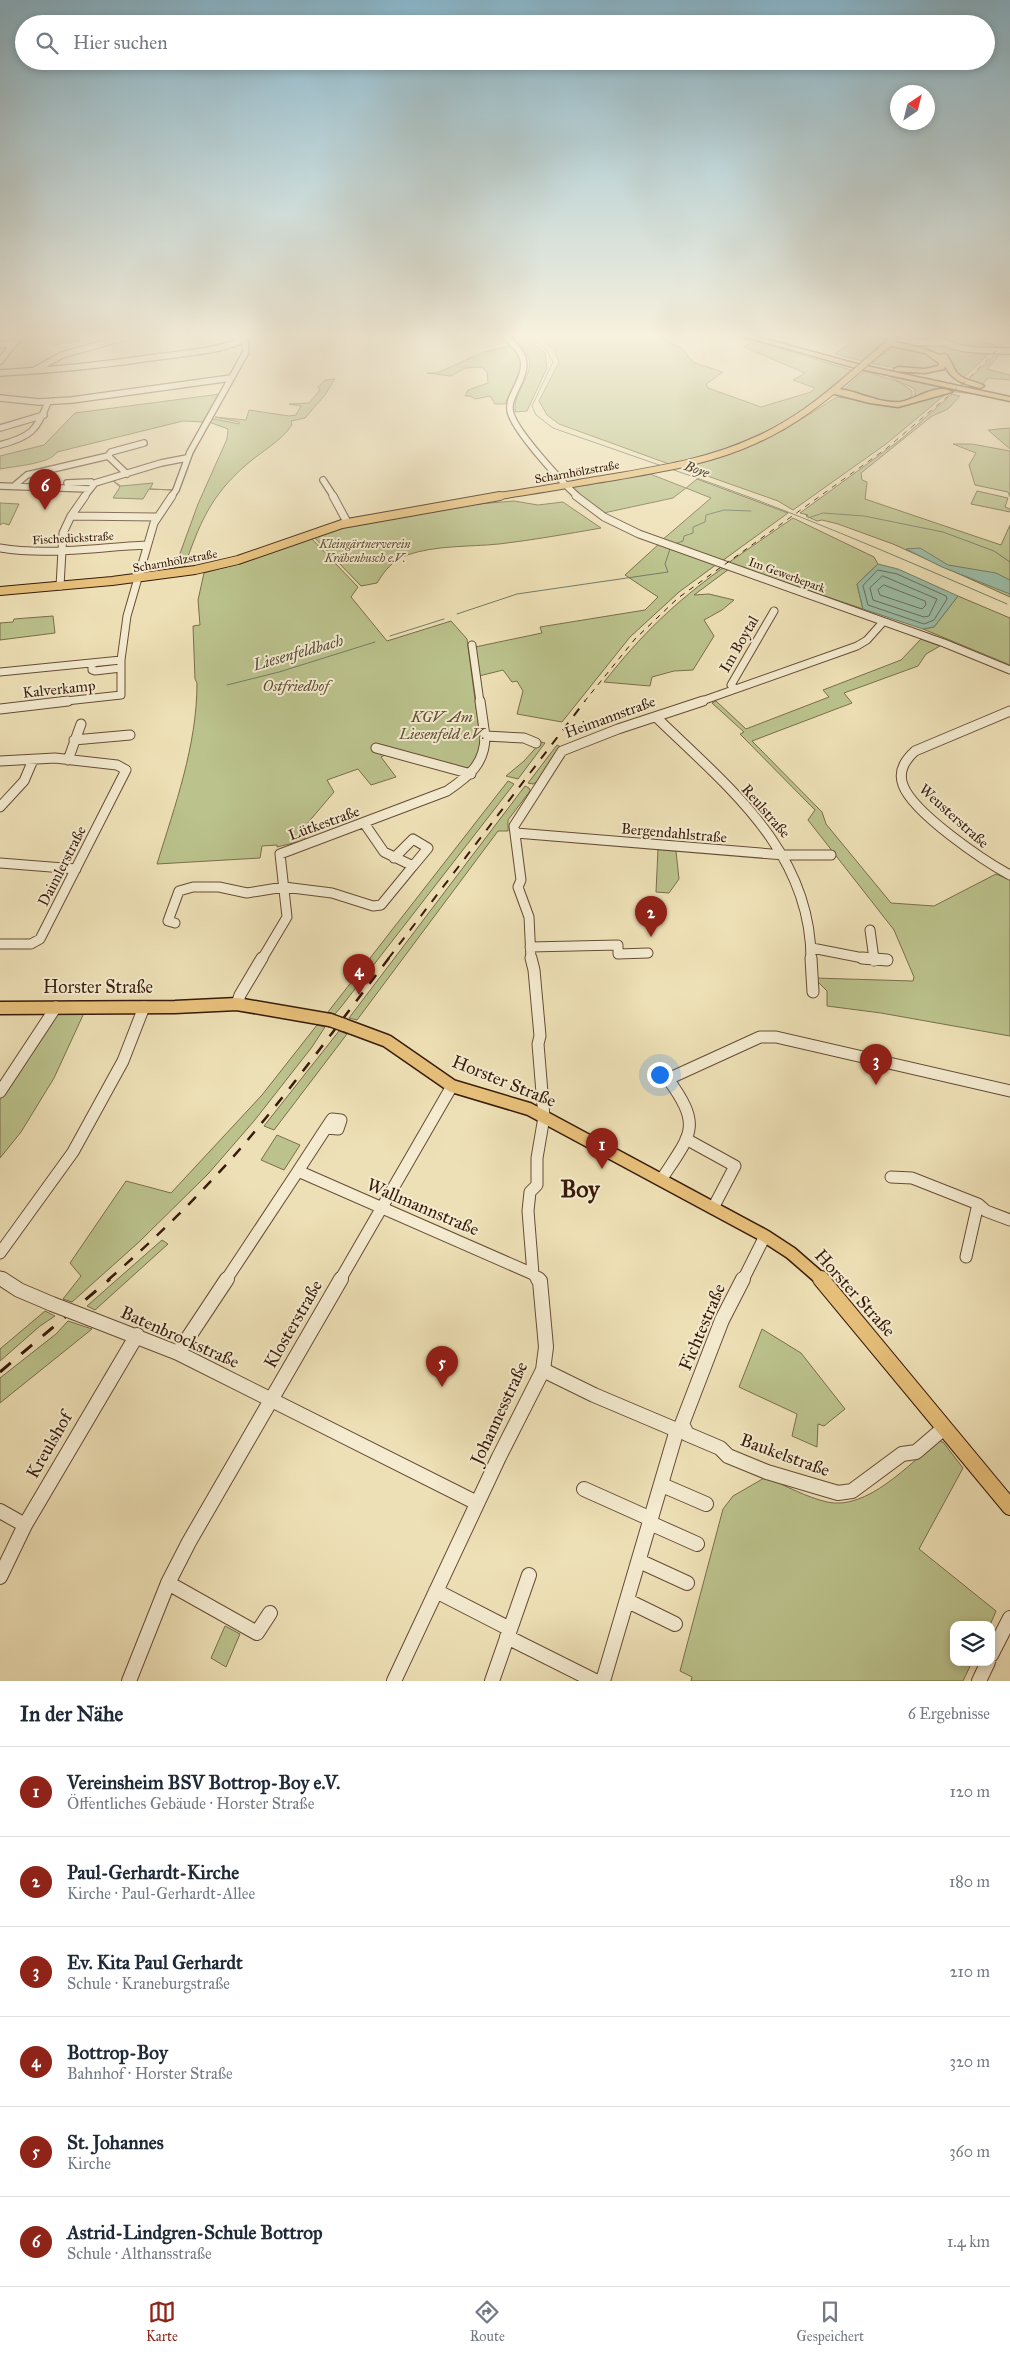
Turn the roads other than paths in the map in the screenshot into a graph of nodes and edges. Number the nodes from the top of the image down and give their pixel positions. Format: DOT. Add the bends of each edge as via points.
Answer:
graph roads {
  1 [pos="45,411"];
  2 [pos="213,411"];
  3 [pos="511,411"];
  4 [pos="805,411"];
  5 [pos="44,415"];
  6 [pos="0,428"];
  7 [pos="144,443"];
  8 [pos="0,445"];
  9 [pos="108,456"];
  10 [pos="187,458"];
  11 [pos="127,474"];
  12 [pos="323,480"];
  13 [pos="91,482"];
  14 [pos="0,486"];
  15 [pos="14,486"];
  16 [pos="566,486"];
  17 [pos="54,488"];
  18 [pos="90,489"];
  19 [pos="72,516"];
  20 [pos="157,517"];
  21 [pos="348,522"];
  22 [pos="147,545"];
  23 [pos="0,548"];
  24 [pos="61,552"];
  25 [pos="138,579"];
  26 [pos="60,586"];
  27 [pos="0,591"];
  28 [pos="774,611"];
  29 [pos="883,622"];
  30 [pos="472,645"];
  31 [pos="121,664"];
  32 [pos="1010,670"];
  33 [pos="0,672"];
  34 [pos="735,689"];
  35 [pos="0,709"];
  36 [pos="1010,711"];
  37 [pos="656,717"];
  38 [pos="81,724"];
  39 [pos="130,735"];
  40 [pos="485,736"];
  41 [pos="74,740"];
  42 [pos="536,743"];
  43 [pos="376,748"];
  44 [pos="33,760"];
  45 [pos="68,760"];
  46 [pos="0,761"];
  47 [pos="474,771"];
  48 [pos="0,807"];
  49 [pos="364,824"];
  50 [pos="516,833"];
  51 [pos="784,855"];
  52 [pos="831,855"];
  53 [pos="394,858"];
  54 [pos="0,863"];
  55 [pos="414,866"];
  56 [pos="76,869"];
  57 [pos="1010,875"];
  58 [pos="284,888"];
  59 [pos="175,923"];
  60 [pos="870,930"];
  61 [pos="0,944"];
  62 [pos="530,947"];
  63 [pos="812,948"];
  64 [pos="648,953"];
  65 [pos="874,960"];
  66 [pos="887,960"];
  67 [pos="814,992"];
  68 [pos="237,1004"];
  69 [pos="56,1007"];
  70 [pos="144,1007"];
  71 [pos="0,1008"];
  72 [pos="668,1079"];
  73 [pos="452,1086"];
  74 [pos="1010,1091"];
  75 [pos="0,1092"];
  76 [pos="544,1117"];
  77 [pos="326,1128"];
  78 [pos="686,1139"];
  79 [pos="298,1171"];
  80 [pos="891,1177"];
  81 [pos="661,1180"];
  82 [pos="978,1204"];
  83 [pos="714,1208"];
  84 [pos="382,1209"];
  85 [pos="1010,1220"];
  86 [pos="766,1236"];
  87 [pos="0,1253"];
  88 [pos="966,1257"];
  89 [pos="533,1274"];
  90 [pos="0,1277"];
  91 [pos="137,1335"];
  92 [pos="178,1353"];
  93 [pos="543,1370"];
  94 [pos="270,1400"];
  95 [pos="944,1428"];
  96 [pos="681,1432"];
  97 [pos="662,1485"];
  98 [pos="584,1489"];
  99 [pos="477,1503"];
  100 [pos="706,1504"];
  101 [pos="1010,1507"];
  102 [pos="0,1510"];
  103 [pos="651,1521"];
  104 [pos="25,1525"];
  105 [pos="697,1544"];
  106 [pos="639,1561"];
  107 [pos="529,1575"];
  108 [pos="0,1576"];
  109 [pos="168,1583"];
  110 [pos="687,1584"];
  111 [pos="436,1591"];
  112 [pos="628,1601"];
  113 [pos="270,1613"];
  114 [pos="675,1624"];
  115 [pos="1008,1627"];
  116 [pos="509,1633"];
  117 [pos="995,1648"];
  118 [pos="986,1666"];
  119 [pos="129,1681"];
  120 [pos="394,1681"];
  121 [pos="492,1681"];
  122 [pos="595,1681"];
  123 [pos="604,1681"];
  124 [pos="979,1681"];
  1 -- 5 [label="street"];
  2 -- 10 [label="street"];
  3 -- 16 [label="street, Im Gewerbepark"];
  4 -- 16 [label="main road, Scharnhölzstraße" via="755,441 719,454"];
  5 -- 6 [label="street"];
  5 -- 8 [label="street" via="28,437"];
  7 -- 9 [label="street" via="111,452"];
  9 -- 11 [label="street"];
  9 -- 15 [label="street" via="27,475"];
  10 -- 11 [label="street"];
  10 -- 20 [label="street" via="179,485"];
  11 -- 18 [label="street" via="95,483"];
  12 -- 21 [label="street"];
  13 -- 17 [label="street" via="57,484"];
  14 -- 15 [label="street"];
  15 -- 17 [label="street"];
  16 -- 21 [label="main road, Scharnhölzstraße"];
  16 -- 29 [label="street, Im Gewerbepark" via="591,510 627,530"];
  17 -- 18 [label="street"];
  18 -- 19 [label="street"];
  19 -- 20 [label="street"];
  19 -- 24 [label="street" via="65,528"];
  20 -- 22 [label="street"];
  21 -- 25 [label="main road, Scharnhölzstraße" via="235,561"];
  22 -- 24 [label="street, Fischedickstraße"];
  22 -- 25 [label="street"];
  23 -- 24 [label="street, Fischedickstraße"];
  24 -- 26 [label="street" via="63,572"];
  25 -- 26 [label="main road, Scharnhölzstraße"];
  25 -- 31 [label="street" via="127,616"];
  26 -- 27 [label="main road, Scharnhölzstraße"];
  28 -- 34 [label="street, Im Boytal" via="731,685"];
  29 -- 32 [label="street, Im Gewerbepark"];
  29 -- 34 [label="street, Heimannstraße" via="861,644"];
  30 -- 40 [label="street"];
  31 -- 33 [label="street" via="95,671 92,664"];
  31 -- 35 [label="street, Kalverkamp" via="121,695"];
  34 -- 37 [label="street, Heimannstraße"];
  36 -- 57 [label="street, Weusterstraße" via="915,751 902,767 901,776 914,801 978,857"];
  37 -- 50 [label="street, Heimannstraße" via="562,751 517,819"];
  37 -- 51 [label="street, Reulstraße" via="750,812"];
  38 -- 41 [label="street"];
  39 -- 41 [label="street"];
  40 -- 42 [label="street" via="524,738"];
  40 -- 47 [label="street" via="485,754"];
  41 -- 45 [label="street"];
  43 -- 47 [label="street"];
  44 -- 45 [label="street"];
  44 -- 46 [label="street"];
  44 -- 48 [label="street" via="24,781"];
  45 -- 56 [label="street, Daimlerstraße" via="117,765 124,768 125,774"];
  47 -- 49 [label="street, Lütkestraße" via="442,793"];
  49 -- 53 [label="street" via="382,849"];
  49 -- 58 [label="street, Lütkestraße" via="280,854"];
  50 -- 51 [label="street, Bergendahlstraße"];
  50 -- 62 [label="street, Heimannstraße" via="521,880 518,887 530,921"];
  51 -- 52 [label="street, Bergendahlstraße"];
  51 -- 63 [label="street, Reulstraße" via="807,913"];
  53 -- 55 [label="street"];
  53 -- 55 [label="street" via="413,840 428,848"];
  54 -- 56 [label="street"];
  55 -- 58 [label="street" via="378,906 321,891"];
  56 -- 61 [label="street, Daimlerstraße" via="38,941 23,945"];
  58 -- 59 [label="street" via="248,893 226,887 184,889 179,891 170,912 168,921"];
  58 -- 68 [label="street, Lütkestraße" via="287,917"];
  60 -- 65 [label="street"];
  62 -- 64 [label="street" via="618,945 618,954"];
  62 -- 76 [label="street, Heimannstraße" via="538,1010"];
  63 -- 65 [label="street"];
  63 -- 67 [label="street, Reulstraße" via="810,978"];
  65 -- 66 [label="street"];
  68 -- 70 [label="main road, Horster Straße"];
  68 -- 73 [label="main road, Horster Straße, bridge" via="344,1024 387,1041"];
  69 -- 70 [label="main road, Horster Straße"];
  69 -- 71 [label="main road, Horster Straße"];
  69 -- 75 [label="street"];
  70 -- 87 [label="street" via="123,1061 73,1152"];
  72 -- 74 [label="street" via="748,1042 776,1037"];
  72 -- 78 [label="street" via="689,1114"];
  73 -- 76 [label="main road, Horster Straße" via="529,1109"];
  73 -- 84 [label="street, Klosterstraße"];
  76 -- 81 [label="main road, Horster Straße"];
  76 -- 89 [label="street, Johannesstraße" via="536,1185 530,1192 528,1211"];
  77 -- 79 [label="street"];
  78 -- 81 [label="street"];
  78 -- 83 [label="street" via="735,1166"];
  79 -- 84 [label="street, Wallmannstraße"];
  79 -- 92 [label="street"];
  80 -- 82 [label="street" via="912,1178"];
  81 -- 83 [label="main road, Horster Straße"];
  82 -- 85 [label="street" via="986,1211"];
  82 -- 88 [label="street"];
  83 -- 86 [label="main road, Horster Straße"];
  84 -- 89 [label="street, Wallmannstraße"];
  84 -- 94 [label="street, Klosterstraße"];
  86 -- 95 [label="main road, Horster Straße" via="821,1279"];
  86 -- 96 [label="street, Fichtestraße" via="722,1320"];
  89 -- 93 [label="street, Johannesstraße" via="540,1281 546,1347"];
  90 -- 91 [label="street, Batenbrockstraße, bridge" via="19,1290 52,1304"];
  91 -- 92 [label="street, Batenbrockstraße"];
  91 -- 104 [label="street, Kreulshof"];
  92 -- 94 [label="street, Batenbrockstraße"];
  93 -- 96 [label="street, Baukelstraße"];
  93 -- 99 [label="street, Johannesstraße"];
  94 -- 99 [label="street, Batenbrockstraße"];
  94 -- 109 [label="street, Klosterstraße"];
  95 -- 96 [label="street, Baukelstraße" via="916,1452 902,1454 862,1486 838,1493 767,1472"];
  95 -- 101 [label="main road, Horster Straße"];
  96 -- 97 [label="street, Fichtestraße" via="676,1436"];
  97 -- 100 [label="street"];
  97 -- 103 [label="street, Fichtestraße"];
  98 -- 103 [label="street"];
  99 -- 111 [label="street, Johannesstraße"];
  102 -- 104 [label="street"];
  103 -- 105 [label="street"];
  103 -- 106 [label="street, Fichtestraße"];
  104 -- 108 [label="street, Kreulshof"];
  106 -- 110 [label="street"];
  106 -- 112 [label="street, Fichtestraße"];
  107 -- 116 [label="street"];
  109 -- 113 [label="street" via="257,1633"];
  109 -- 119 [label="street, Klosterstraße"];
  111 -- 116 [label="street"];
  111 -- 120 [label="street, Johannesstraße"];
  112 -- 114 [label="street"];
  112 -- 123 [label="street, Fichtestraße"];
  115 -- 117 [label="street"];
  116 -- 121 [label="street"];
  116 -- 122 [label="street"];
  118 -- 124 [label="street"];
}
